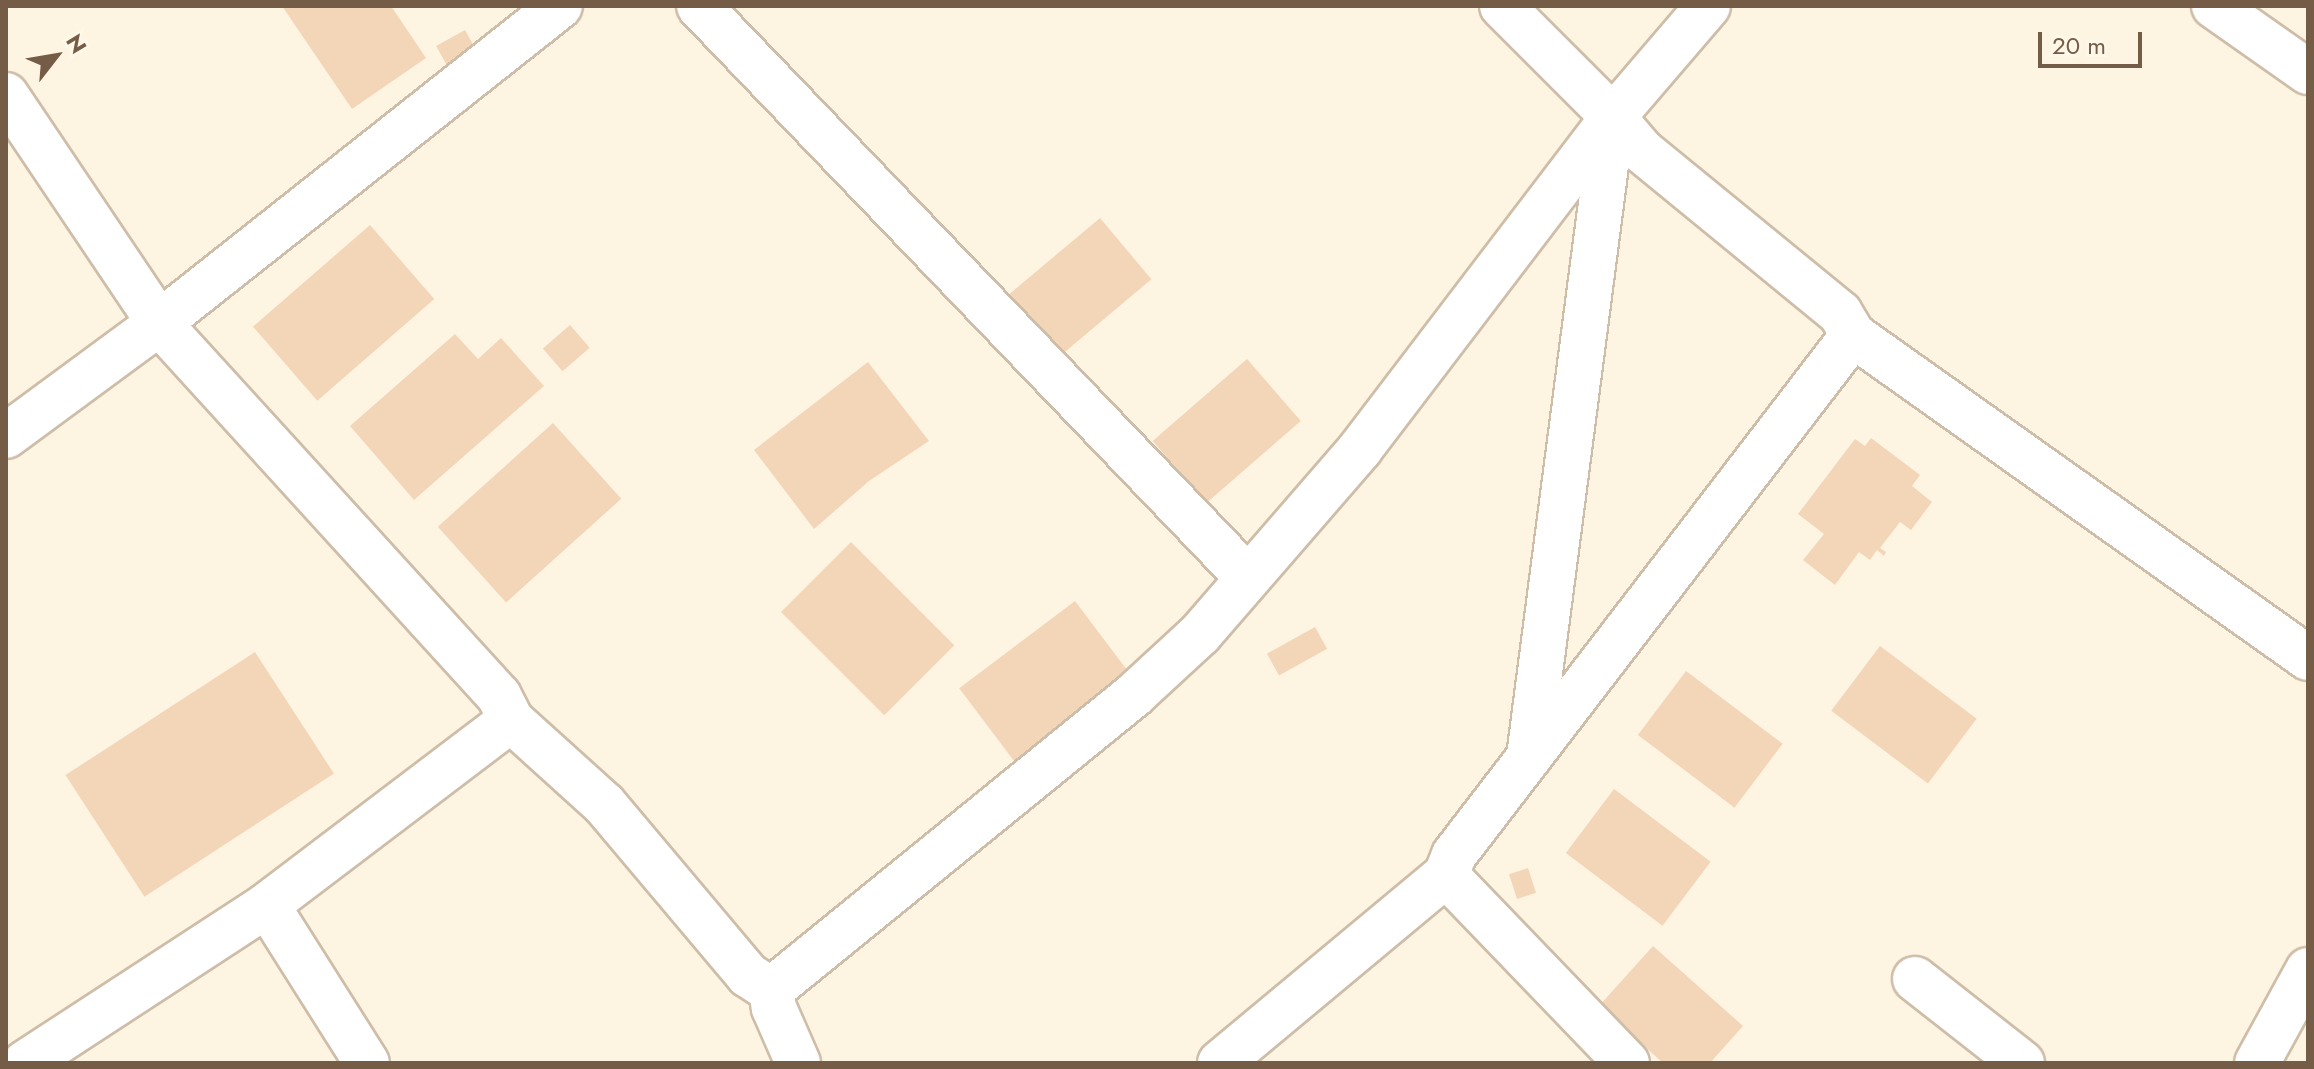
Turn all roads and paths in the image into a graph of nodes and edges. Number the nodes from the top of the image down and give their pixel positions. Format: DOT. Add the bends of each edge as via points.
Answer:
graph roads {
  1 [pos="560,6"];
  2 [pos="699,6"];
  3 [pos="1502,6"];
  4 [pos="1708,6"];
  5 [pos="2214,6"];
  6 [pos="2308,72"];
  7 [pos="6,95"];
  8 [pos="1613,117"];
  9 [pos="159,323"];
  10 [pos="1853,335"];
  11 [pos="6,436"];
  12 [pos="1247,577"];
  13 [pos="2308,658"];
  14 [pos="511,720"];
  15 [pos="1529,757"];
  16 [pos="1446,875"];
  17 [pos="267,905"];
  18 [pos="2308,970"];
  19 [pos="1915,979"];
  20 [pos="771,990"];
  21 [pos="25,1063"];
  22 [pos="367,1063"];
  23 [pos="798,1063"];
  24 [pos="1220,1063"];
  25 [pos="1627,1063"];
  26 [pos="2022,1063"];
  27 [pos="2257,1063"];
  1 -- 9 [label="street"];
  2 -- 12 [label="street"];
  3 -- 8 [label="street"];
  4 -- 8 [label="street"];
  5 -- 6 [label="street"];
  7 -- 9 [label="street"];
  8 -- 10 [label="street" via="1642,151 1840,313"];
  8 -- 12 [label="street" via="1360,449"];
  8 -- 15 [label="street"];
  9 -- 11 [label="street"];
  9 -- 14 [label="street" via="499,696"];
  10 -- 13 [label="street"];
  10 -- 15 [label="street"];
  12 -- 20 [label="street" via="1200,634 1135,694"];
  14 -- 17 [label="street"];
  14 -- 20 [label="street" via="604,804 748,975"];
  15 -- 16 [label="street" via="1454,855"];
  16 -- 24 [label="street"];
  16 -- 25 [label="street"];
  17 -- 21 [label="street"];
  17 -- 22 [label="street"];
  18 -- 27 [label="street"];
  19 -- 26 [label="street"];
  20 -- 23 [label="street"];
}
